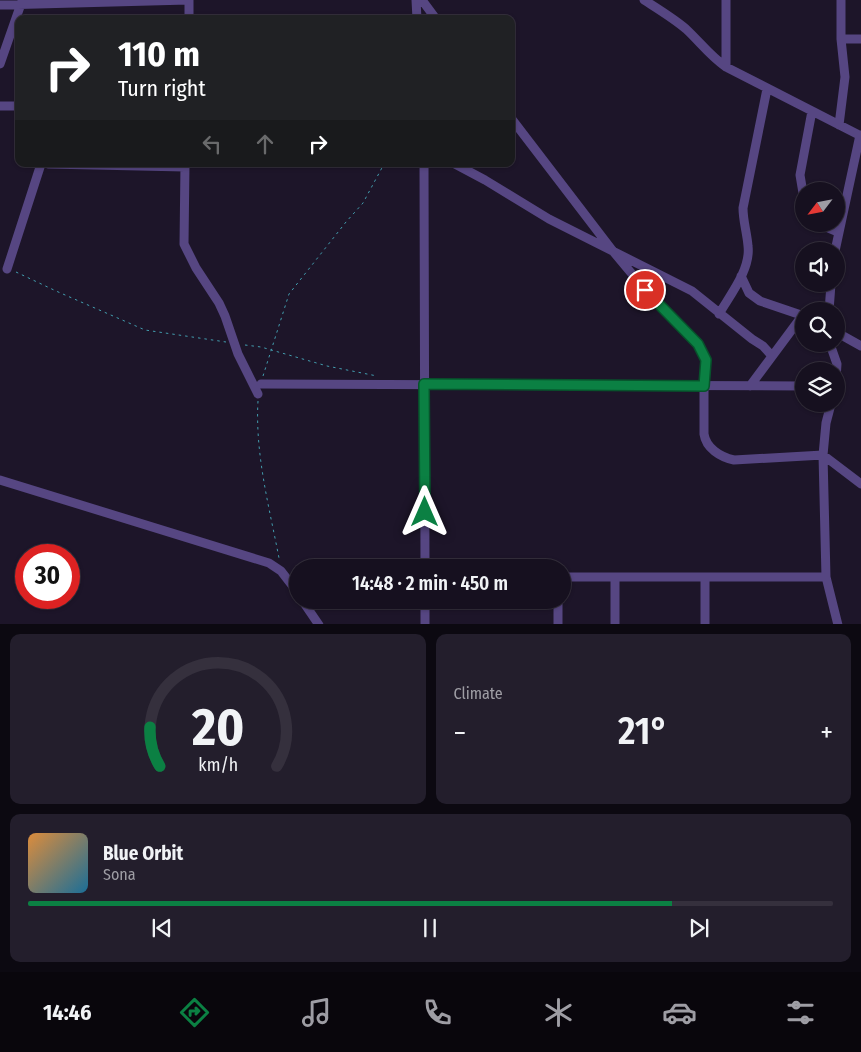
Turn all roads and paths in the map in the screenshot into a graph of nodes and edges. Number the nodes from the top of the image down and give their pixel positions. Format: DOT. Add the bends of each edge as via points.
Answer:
graph roads {
  1 [pos="188,0"];
  2 [pos="416,0"];
  3 [pos="422,0"];
  4 [pos="644,0"];
  5 [pos="726,0"];
  6 [pos="841,0"];
  7 [pos="21,3"];
  8 [pos="0,6"];
  9 [pos="17,15"];
  10 [pos="189,15"];
  11 [pos="417,15"];
  12 [pos="433,15"];
  13 [pos="15,20"];
  14 [pos="841,39"];
  15 [pos="861,39"];
  16 [pos="0,64"];
  17 [pos="726,67"];
  18 [pos="767,89"];
  19 [pos="0,106"];
  20 [pos="15,106"];
  21 [pos="812,111"];
  22 [pos="515,123"];
  23 [pos="838,125"];
  24 [pos="860,136"];
  25 [pos="40,167"];
  26 [pos="185,167"];
  27 [pos="382,167"];
  28 [pos="424,167"];
  29 [pos="461,167"];
  30 [pos="801,182"];
  31 [pos="845,201"];
  32 [pos="838,232"];
  33 [pos="836,242"];
  34 [pos="612,250"];
  35 [pos="7,268"];
  36 [pos="741,276"];
  37 [pos="795,313"];
  38 [pos="719,314"];
  39 [pos="795,326"];
  40 [pos="845,337"];
  41 [pos="234,343"];
  42 [pos="861,346"];
  43 [pos="272,350"];
  44 [pos="772,356"];
  45 [pos="376,375"];
  46 [pos="261,384"];
  47 [pos="424,384"];
  48 [pos="704,386"];
  49 [pos="750,386"];
  50 [pos="795,386"];
  51 [pos="258,394"];
  52 [pos="829,412"];
  53 [pos="823,455"];
  54 [pos="0,480"];
  55 [pos="861,484"];
  56 [pos="425,559"];
  57 [pos="281,571"];
  58 [pos="571,577"];
  59 [pos="615,577"];
  60 [pos="705,577"];
  61 [pos="826,577"];
  62 [pos="289,581"];
  63 [pos="308,609"];
  64 [pos="425,609"];
  65 [pos="558,609"];
  66 [pos="319,624"];
  67 [pos="425,624"];
  68 [pos="558,624"];
  69 [pos="615,624"];
  70 [pos="705,624"];
  71 [pos="838,624"];
  1 -- 7 [label="street"];
  1 -- 10 [label="street"];
  2 -- 11 [label="street"];
  3 -- 12 [label="street"];
  4 -- 17 [label="street" via="676,22"];
  5 -- 17 [label="street"];
  6 -- 14 [label="street"];
  7 -- 8 [label="street"];
  7 -- 9 [label="street"];
  13 -- 16 [label="street"];
  14 -- 15 [label="street"];
  14 -- 23 [label="street" via="845,76"];
  17 -- 18 [label="street"];
  18 -- 21 [label="street"];
  18 -- 36 [label="street" via="743,208 749,256"];
  19 -- 20 [label="street"];
  21 -- 23 [label="street"];
  21 -- 30 [label="street"];
  22 -- 34 [label="street"];
  23 -- 24 [label="street"];
  24 -- 31 [label="street"];
  25 -- 35 [label="street"];
  26 -- 41 [label="street" via="184,244 219,302"];
  27 -- 43 [label="path" via="363,203 289,294"];
  28 -- 47 [label="street"];
  29 -- 34 [label="street" via="549,219"];
  32 -- 33 [label="street"];
  34 -- 38 [label="street" via="692,292"];
  34 -- 48 [label="street" via="653,299 698,344 706,360"];
  35 -- 41 [label="path" via="144,330"];
  36 -- 37 [label="street" via="749,293 760,301"];
  36 -- 38 [label="street"];
  38 -- 44 [label="street"];
  39 -- 44 [label="street"];
  40 -- 42 [label="street"];
  41 -- 43 [label="path"];
  41 -- 51 [label="street"];
  43 -- 45 [label="path" via="327,366"];
  43 -- 46 [label="path"];
  44 -- 49 [label="street"];
  46 -- 47 [label="street"];
  47 -- 48 [label="street"];
  47 -- 56 [label="street"];
  48 -- 49 [label="street"];
  48 -- 53 [label="street" via="704,440 727,459"];
  49 -- 50 [label="street"];
  51 -- 57 [label="path" via="259,448"];
  52 -- 53 [label="street"];
  53 -- 55 [label="street"];
  53 -- 61 [label="street"];
  54 -- 57 [label="street" via="251,557"];
  57 -- 62 [label="street"];
  58 -- 59 [label="street"];
  59 -- 60 [label="street"];
  59 -- 69 [label="street"];
  60 -- 61 [label="street"];
  60 -- 70 [label="street"];
  61 -- 71 [label="street"];
  63 -- 66 [label="street"];
  64 -- 67 [label="street"];
  65 -- 68 [label="street"];
}
